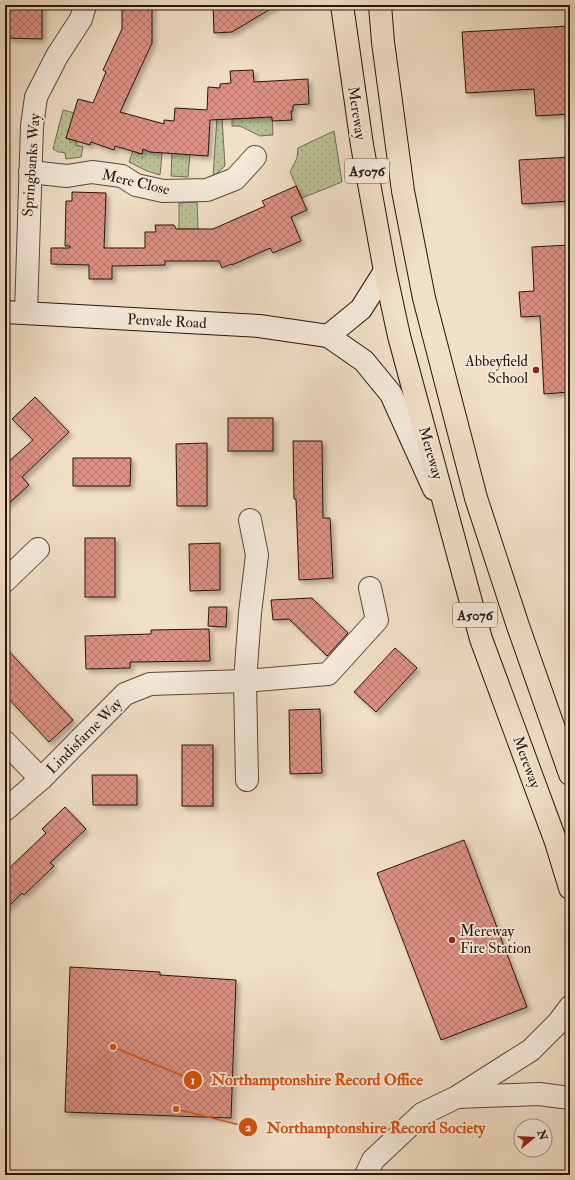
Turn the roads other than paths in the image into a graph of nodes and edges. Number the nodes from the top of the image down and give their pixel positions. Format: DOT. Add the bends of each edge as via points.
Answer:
graph roads {
  1 [pos="85,5"];
  2 [pos="342,5"];
  3 [pos="380,5"];
  4 [pos="255,157"];
  5 [pos="30,172"];
  6 [pos="384,271"];
  7 [pos="15,312"];
  8 [pos="328,336"];
  9 [pos="250,520"];
  10 [pos="453,530"];
  11 [pos="38,549"];
  12 [pos="5,581"];
  13 [pos="370,588"];
  14 [pos="245,681"];
  15 [pos="5,742"];
  16 [pos="570,774"];
  17 [pos="41,779"];
  18 [pos="247,780"];
  19 [pos="5,810"];
  20 [pos="570,888"];
  21 [pos="570,1007"];
  22 [pos="457,1097"];
  23 [pos="570,1098"];
  24 [pos="366,1175"];
  1 -- 5 [label="street, Springbanks Way" via="81,19 57,56 36,97"];
  2 -- 6 [label="highway, Mereway / A5076" via="362,145"];
  3 -- 16 [label="highway, A5076" via="403,191 424,298 476,498"];
  4 -- 5 [label="street, Mere Close" via="235,179 207,190 163,191 136,185 122,176 92,172 66,176"];
  5 -- 7 [label="street, Springbanks Way" via="28,213"];
  6 -- 8 [label="street" via="361,309"];
  6 -- 10 [label="highway, Mereway / A5076" via="399,336"];
  7 -- 8 [label="street, Penvale Road" via="259,326"];
  8 -- 10 [label="street" via="364,361 391,394"];
  9 -- 14 [label="street" via="257,555"];
  10 -- 20 [label="highway, Mereway / A5076" via="481,639 556,842"];
  11 -- 12 [label="street"];
  13 -- 14 [label="street, Lindisfarne Way" via="377,620 328,674"];
  14 -- 17 [label="street, Lindisfarne Way" via="150,684 125,694"];
  14 -- 18 [label="street"];
  15 -- 17 [label="street, Lindisfarne Way"];
  17 -- 19 [label="street, Lindisfarne Way"];
  21 -- 22 [label="street" via="531,1050"];
  22 -- 23 [label="street" via="539,1094"];
  22 -- 24 [label="street" via="422,1114 373,1160"];
}
